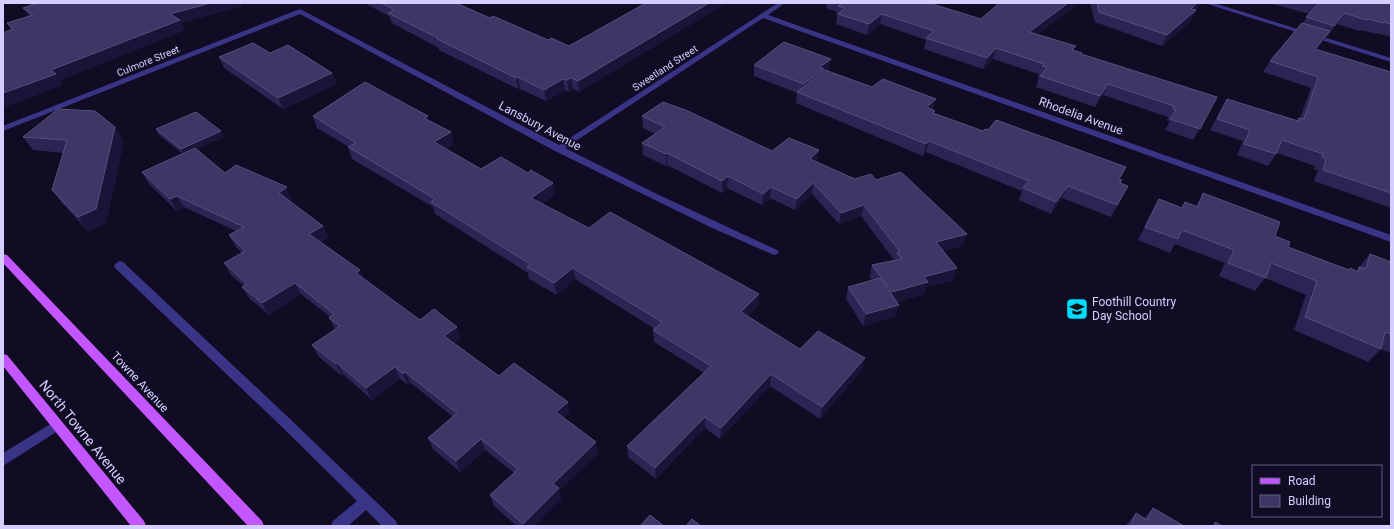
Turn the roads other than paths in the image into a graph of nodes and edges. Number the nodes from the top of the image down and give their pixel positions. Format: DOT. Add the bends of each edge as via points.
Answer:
graph roads {
  1 [pos="782,3"];
  2 [pos="1207,3"];
  3 [pos="300,11"];
  4 [pos="764,16"];
  5 [pos="1391,60"];
  6 [pos="3,130"];
  7 [pos="558,149"];
  8 [pos="1391,239"];
  9 [pos="774,252"];
  10 [pos="3,257"];
  11 [pos="119,265"];
  12 [pos="3,358"];
  13 [pos="57,424"];
  14 [pos="3,460"];
  15 [pos="366,502"];
  16 [pos="139,526"];
  17 [pos="256,526"];
  18 [pos="338,526"];
  19 [pos="391,526"];
  1 -- 4 [label="street, Sweetland Street"];
  2 -- 5 [label="street"];
  3 -- 6 [label="street, Culmore Street"];
  3 -- 7 [label="street, Lansbury Avenue"];
  4 -- 7 [label="street, Sweetland Street"];
  4 -- 8 [label="street, Rhodelia Avenue"];
  7 -- 9 [label="street, Lansbury Avenue" via="699,219"];
  10 -- 17 [label="main road, Towne Avenue"];
  11 -- 15 [label="street"];
  12 -- 13 [label="main road, North Towne Avenue"];
  13 -- 14 [label="street"];
  13 -- 16 [label="main road, North Towne Avenue"];
  15 -- 18 [label="street"];
  15 -- 19 [label="street"];
}
